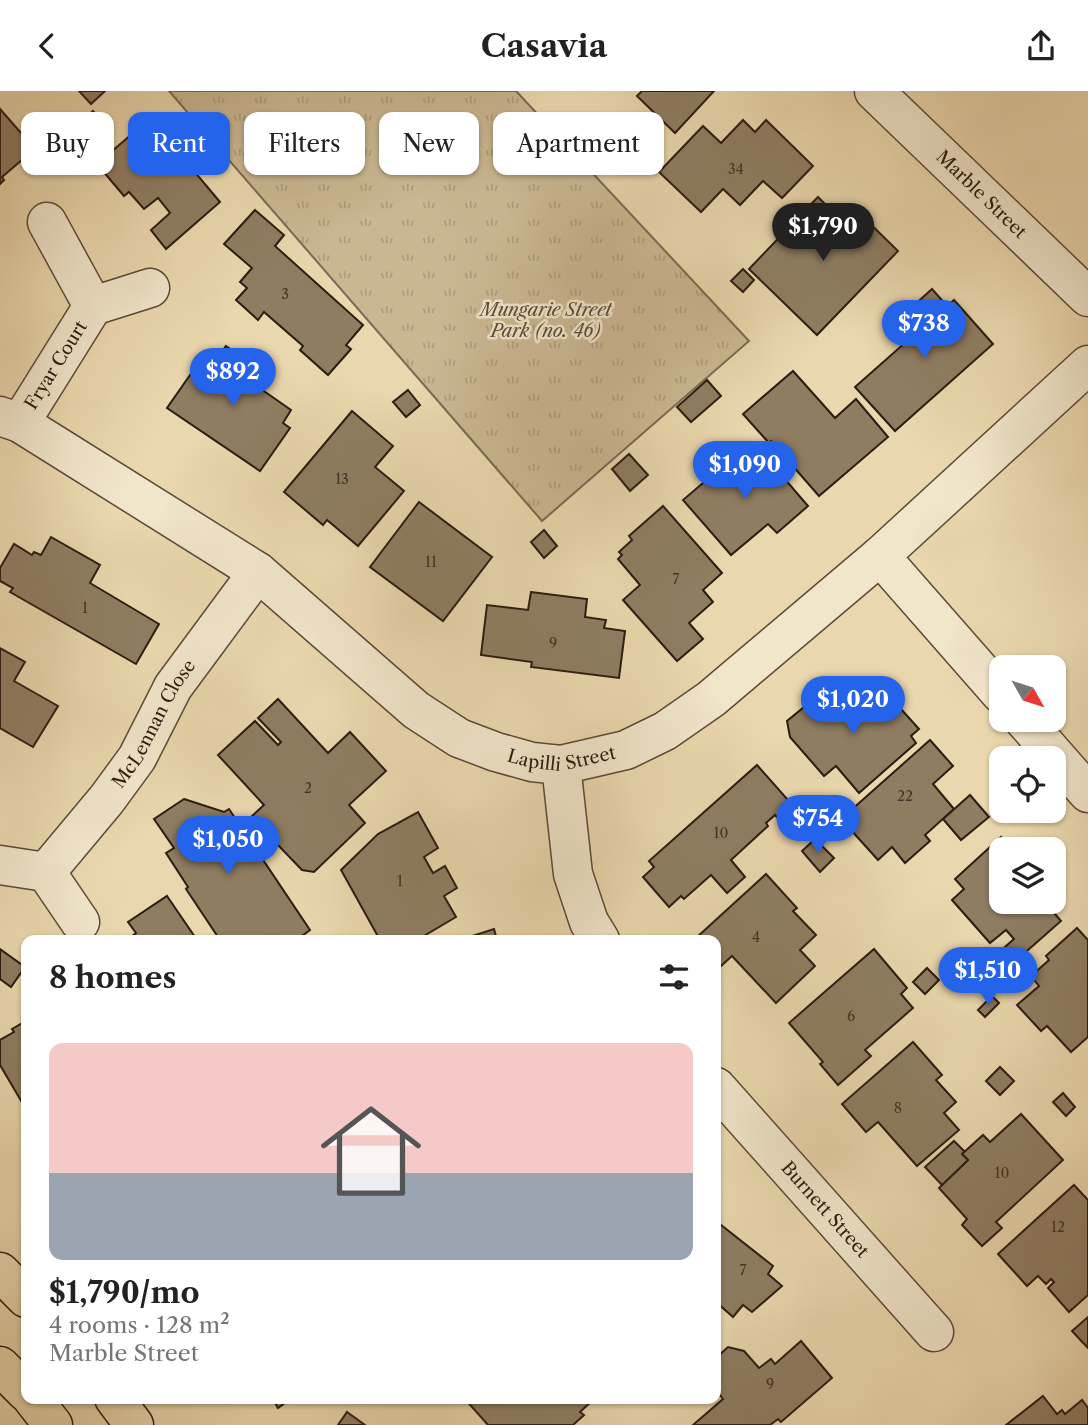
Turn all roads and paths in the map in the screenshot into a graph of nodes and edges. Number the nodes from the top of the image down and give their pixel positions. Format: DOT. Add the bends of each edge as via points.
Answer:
graph roads {
  1 [pos="874,91"];
  2 [pos="47,222"];
  3 [pos="150,288"];
  4 [pos="1088,297"];
  5 [pos="93,306"];
  6 [pos="1088,365"];
  7 [pos="10,420"];
  8 [pos="880,556"];
  9 [pos="258,572"];
  10 [pos="989,680"];
  11 [pos="1034,732"];
  12 [pos="561,765"];
  13 [pos="1088,793"];
  14 [pos="0,865"];
  15 [pos="46,872"];
  16 [pos="80,922"];
  17 [pos="597,935"];
  18 [pos="721,1093"];
  19 [pos="0,1272"];
  20 [pos="21,1293"];
  21 [pos="934,1332"];
  22 [pos="0,1366"];
  23 [pos="21,1387"];
  24 [pos="37,1404"];
  25 [pos="118,1404"];
  26 [pos="53,1425"];
  27 [pos="134,1425"];
  1 -- 4 [label="street, Marble Street"];
  2 -- 5 [label="street, Fryar Court"];
  3 -- 5 [label="street, Fryar Court"];
  5 -- 7 [label="street, Fryar Court"];
  6 -- 8 [label="street, Lapilli Street"];
  7 -- 9 [label="street, Lapilli Street"];
  8 -- 10 [label="street"];
  8 -- 12 [label="street, Lapilli Street" via="710,699 665,731 626,750"];
  9 -- 12 [label="street, Lapilli Street" via="416,710 459,738 532,762"];
  9 -- 15 [label="street, McLennan Close" via="173,687 137,758"];
  11 -- 13 [label="street"];
  12 -- 17 [label="street" via="573,874"];
  14 -- 15 [label="street"];
  15 -- 16 [label="street"];
  18 -- 21 [label="street, Burnett Street"];
  19 -- 20 [label="main road"];
  22 -- 23 [label="main road"];
  24 -- 26 [label="main road"];
  25 -- 27 [label="main road"];
}
